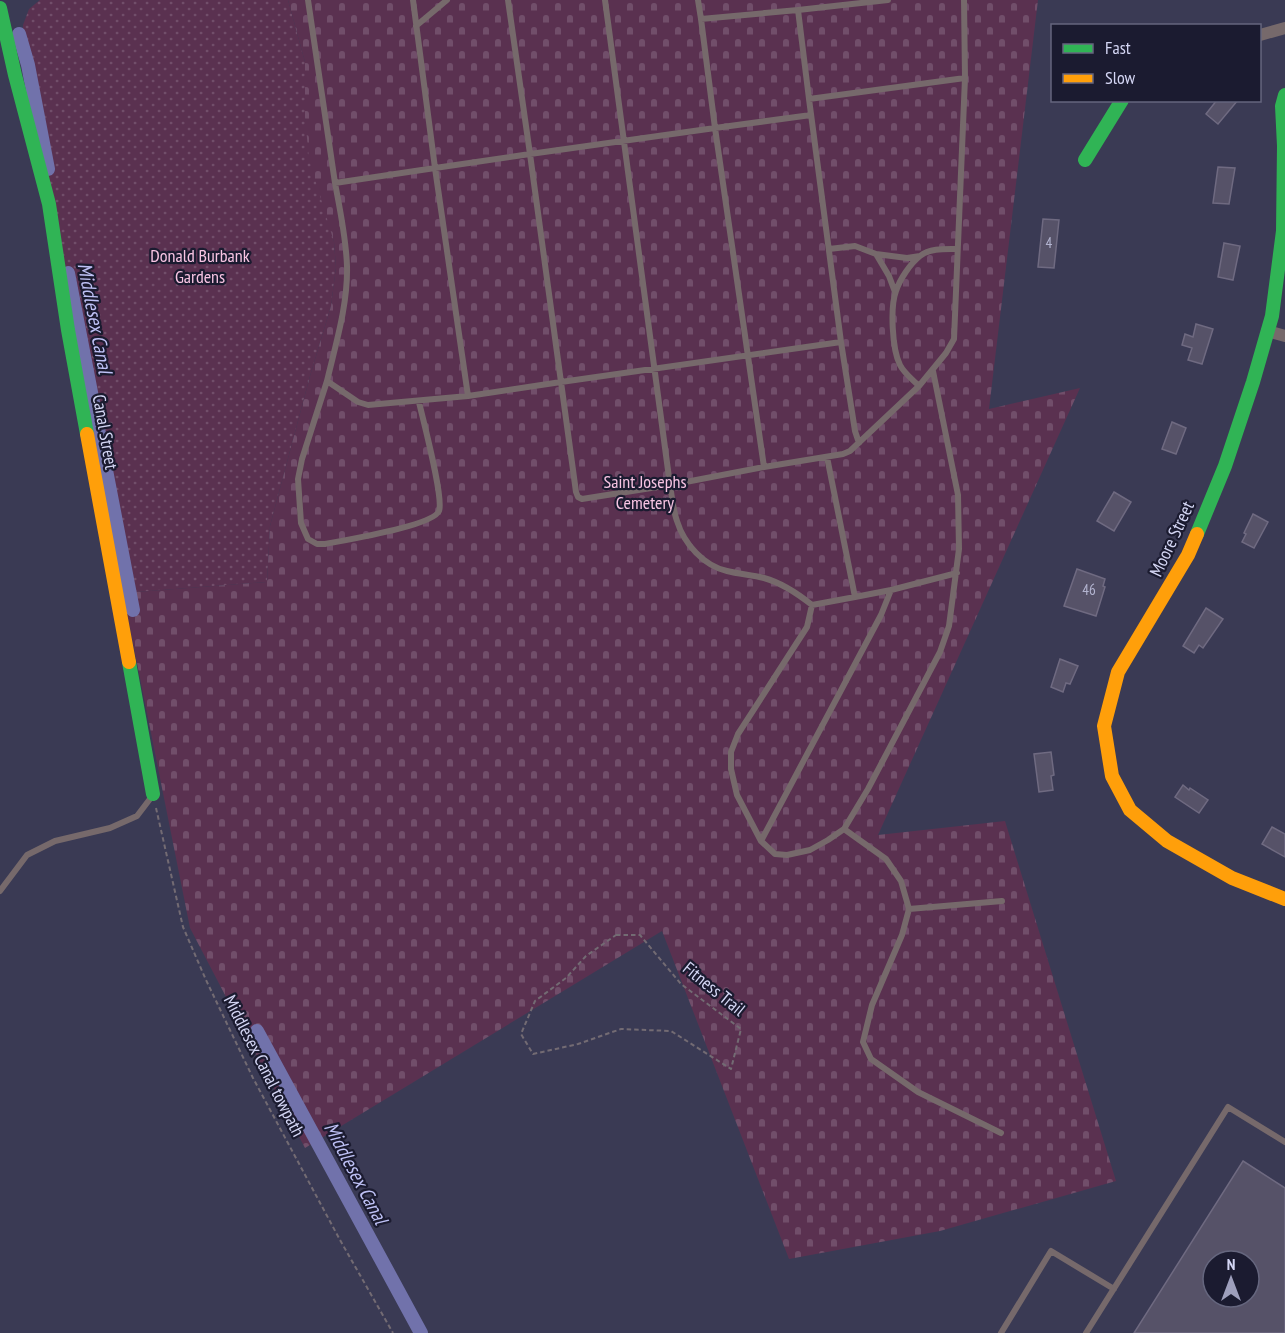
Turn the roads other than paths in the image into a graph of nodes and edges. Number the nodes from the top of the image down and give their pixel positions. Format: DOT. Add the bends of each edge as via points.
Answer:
graph roads {
  1 [pos="14,0"];
  2 [pos="308,0"];
  3 [pos="412,0"];
  4 [pos="447,0"];
  5 [pos="508,0"];
  6 [pos="604,0"];
  7 [pos="698,0"];
  8 [pos="888,0"];
  9 [pos="964,0"];
  10 [pos="0,8"];
  11 [pos="798,10"];
  12 [pos="701,19"];
  13 [pos="416,26"];
  14 [pos="1285,28"];
  15 [pos="1261,34"];
  16 [pos="964,78"];
  17 [pos="1285,95"];
  18 [pos="809,99"];
  19 [pos="1121,102"];
  20 [pos="811,115"];
  21 [pos="715,128"];
  22 [pos="624,141"];
  23 [pos="530,154"];
  24 [pos="1085,160"];
  25 [pos="435,168"];
  26 [pos="335,183"];
  27 [pos="829,249"];
  28 [pos="957,249"];
  29 [pos="876,254"];
  30 [pos="920,256"];
  31 [pos="895,292"];
  32 [pos="1267,331"];
  33 [pos="1285,336"];
  34 [pos="841,342"];
  35 [pos="749,356"];
  36 [pos="653,369"];
  37 [pos="933,371"];
  38 [pos="327,381"];
  39 [pos="561,382"];
  40 [pos="919,386"];
  41 [pos="468,396"];
  42 [pos="419,402"];
  43 [pos="858,443"];
  44 [pos="827,457"];
  45 [pos="764,467"];
  46 [pos="670,485"];
  47 [pos="957,573"];
  48 [pos="891,590"];
  49 [pos="855,597"];
  50 [pos="812,605"];
  51 [pos="153,794"];
  52 [pos="844,829"];
  53 [pos="760,841"];
  54 [pos="0,891"];
  55 [pos="1285,899"];
  56 [pos="1002,901"];
  57 [pos="909,909"];
  58 [pos="1001,1132"];
  59 [pos="1285,1142"];
  60 [pos="1114,1289"];
  61 [pos="1001,1333"];
  62 [pos="1086,1333"];
  1 -- 10 [label="street"];
  2 -- 26 [label="lane"];
  3 -- 13 [label="lane"];
  4 -- 13 [label="lane"];
  5 -- 23 [label="lane"];
  6 -- 22 [label="lane"];
  7 -- 12 [label="lane"];
  8 -- 11 [label="lane"];
  9 -- 16 [label="lane"];
  10 -- 51 [label="street, Canal Street" via="50,204 68,330"];
  11 -- 12 [label="lane"];
  11 -- 18 [label="lane"];
  12 -- 21 [label="lane"];
  13 -- 25 [label="lane"];
  14 -- 15 [label="street"];
  16 -- 18 [label="lane"];
  16 -- 28 [label="lane"];
  17 -- 32 [label="street, Moore Street" via="1283,231"];
  18 -- 20 [label="lane"];
  19 -- 24 [label="street"];
  20 -- 21 [label="lane"];
  20 -- 27 [label="lane"];
  21 -- 22 [label="lane"];
  21 -- 35 [label="lane"];
  22 -- 23 [label="lane"];
  22 -- 36 [label="lane"];
  23 -- 25 [label="lane"];
  23 -- 39 [label="lane"];
  25 -- 26 [label="lane"];
  25 -- 41 [label="lane"];
  26 -- 38 [label="lane" via="347,267 339,330"];
  27 -- 29 [label="lane" via="855,246"];
  27 -- 34 [label="lane"];
  28 -- 30 [label="lane"];
  28 -- 37 [label="lane" via="954,339"];
  29 -- 30 [label="lane"];
  29 -- 31 [label="lane"];
  30 -- 31 [label="lane"];
  31 -- 40 [label="lane" via="895,352 901,366"];
  32 -- 33 [label="street"];
  32 -- 55 [label="street, Moore Street" via="1225,466 1188,555 1118,672 1104,726 1112,776 1130,810 1167,841 1233,878"];
  34 -- 35 [label="lane"];
  34 -- 43 [label="lane"];
  35 -- 36 [label="lane"];
  35 -- 45 [label="lane"];
  36 -- 39 [label="lane"];
  36 -- 46 [label="lane"];
  37 -- 40 [label="lane"];
  37 -- 47 [label="lane" via="958,495"];
  38 -- 42 [label="lane" via="368,405"];
  38 -- 42 [label="lane" via="298,479 302,524 308,539 317,544 380,533 436,517 440,508"];
  39 -- 41 [label="lane"];
  39 -- 46 [label="lane" via="578,497"];
  40 -- 43 [label="lane"];
  41 -- 42 [label="lane"];
  43 -- 44 [label="lane" via="850,451"];
  44 -- 45 [label="lane"];
  44 -- 49 [label="lane"];
  45 -- 46 [label="lane"];
  46 -- 50 [label="lane" via="682,535 698,555 712,566 766,578"];
  47 -- 48 [label="lane"];
  47 -- 52 [label="lane" via="949,626 940,652"];
  48 -- 49 [label="lane"];
  48 -- 53 [label="lane"];
  49 -- 50 [label="lane"];
  50 -- 53 [label="lane" via="807,627 738,734 731,752 737,795"];
  51 -- 54 [label="lane" via="137,816 110,828 55,841 27,855"];
  52 -- 53 [label="lane" via="810,850 787,855 775,854"];
  52 -- 57 [label="lane" via="886,859 901,881"];
  56 -- 57 [label="lane"];
  57 -- 58 [label="lane" via="872,1005 863,1042 871,1059 918,1092"];
  59 -- 60 [label="lane" via="1228,1107"];
  60 -- 61 [label="lane" via="1051,1251"];
  60 -- 62 [label="lane"];
}
